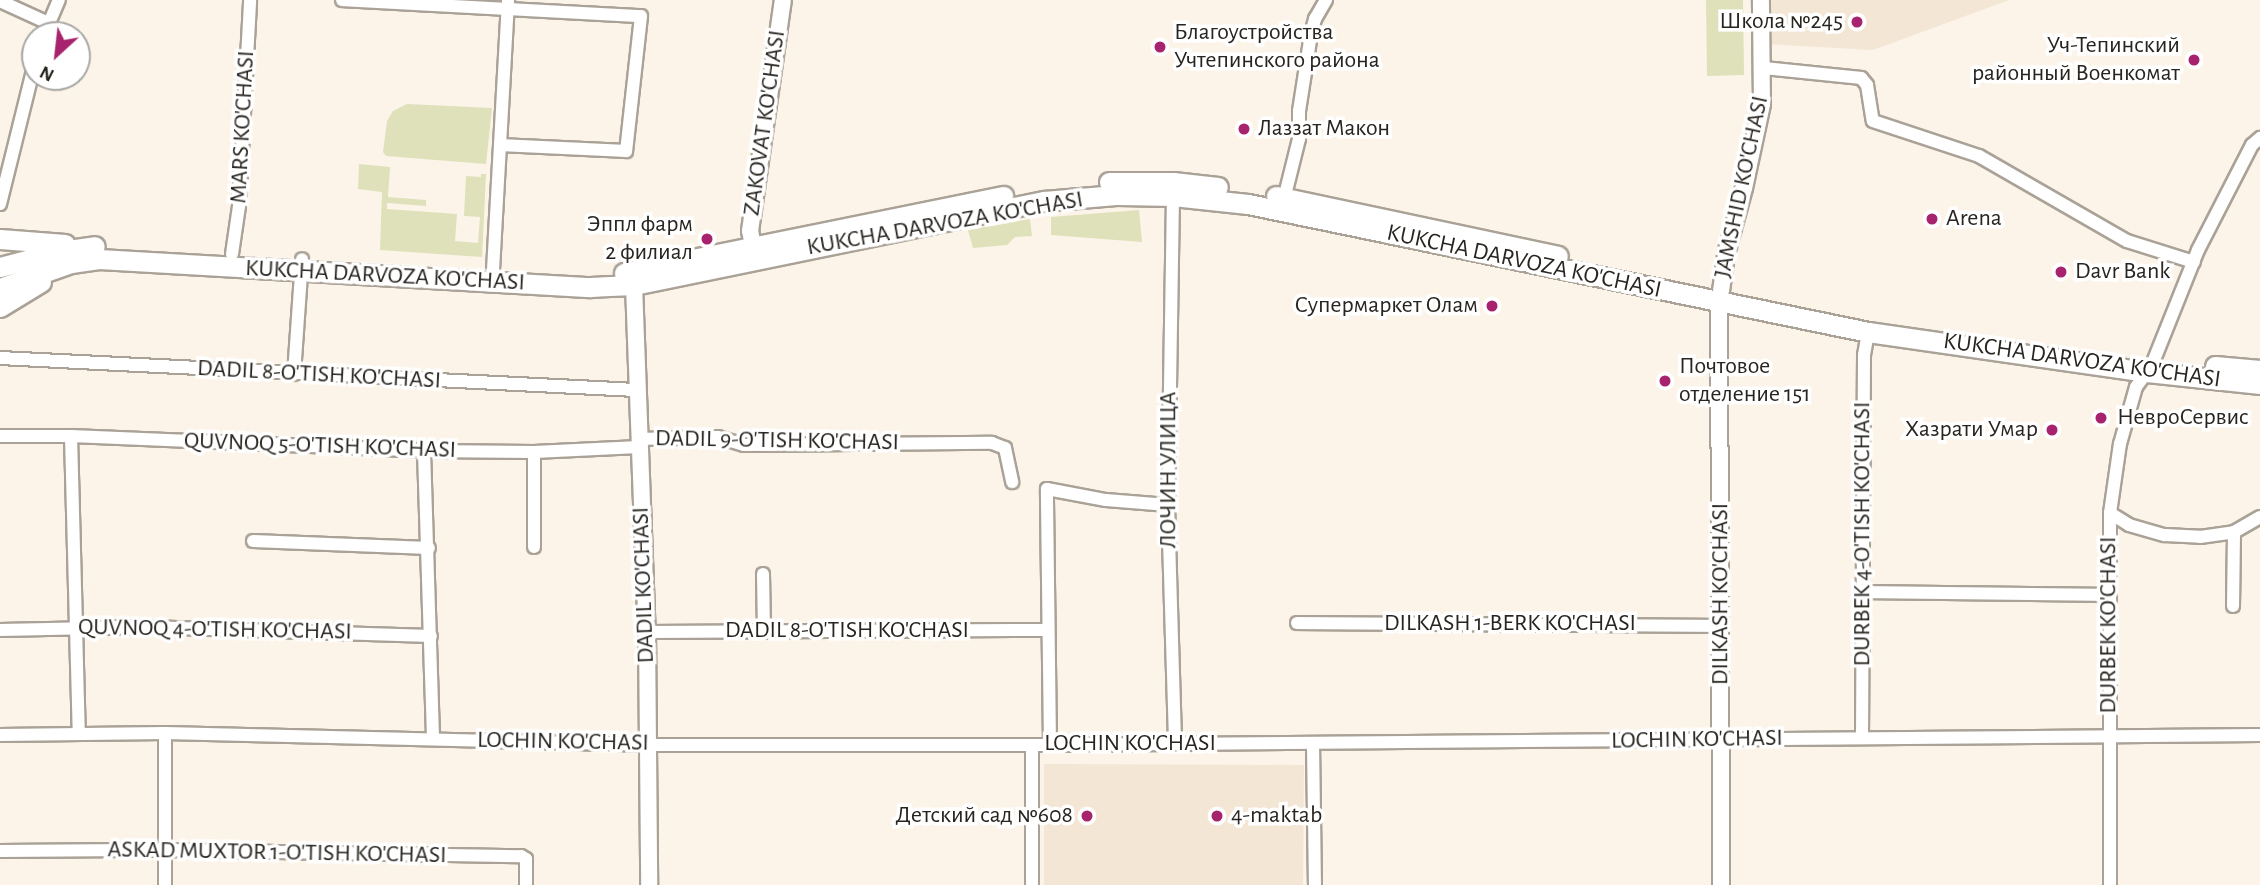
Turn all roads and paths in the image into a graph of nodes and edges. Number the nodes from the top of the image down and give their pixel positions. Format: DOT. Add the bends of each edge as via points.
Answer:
graph roads {
  1 [pos="59,0"];
  2 [pos="250,0"];
  3 [pos="342,0"];
  4 [pos="783,0"];
  5 [pos="1326,0"];
  6 [pos="1760,0"];
  7 [pos="0,1"];
  8 [pos="508,4"];
  9 [pos="33,21"];
  10 [pos="50,21"];
  11 [pos="1764,68"];
  12 [pos="28,91"];
  13 [pos="2260,138"];
  14 [pos="500,145"];
  15 [pos="1173,189"];
  16 [pos="0,204"];
  17 [pos="1283,204"];
  18 [pos="0,239"];
  19 [pos="94,246"];
  20 [pos="754,253"];
  21 [pos="232,260"];
  22 [pos="2194,262"];
  23 [pos="71,263"];
  24 [pos="302,265"];
  25 [pos="0,267"];
  26 [pos="493,276"];
  27 [pos="634,278"];
  28 [pos="0,288"];
  29 [pos="1720,297"];
  30 [pos="0,307"];
  31 [pos="1869,326"];
  32 [pos="0,358"];
  33 [pos="2151,366"];
  34 [pos="2260,370"];
  35 [pos="294,374"];
  36 [pos="2260,384"];
  37 [pos="637,390"];
  38 [pos="0,436"];
  39 [pos="71,436"];
  40 [pos="639,443"];
  41 [pos="424,451"];
  42 [pos="534,452"];
  43 [pos="1012,482"];
  44 [pos="1168,505"];
  45 [pos="2110,513"];
  46 [pos="2257,524"];
  47 [pos="2234,532"];
  48 [pos="253,541"];
  49 [pos="534,547"];
  50 [pos="429,548"];
  51 [pos="763,574"];
  52 [pos="1865,592"];
  53 [pos="2110,595"];
  54 [pos="2233,606"];
  55 [pos="1297,623"];
  56 [pos="74,626"];
  57 [pos="1722,626"];
  58 [pos="0,630"];
  59 [pos="1048,630"];
  60 [pos="647,632"];
  61 [pos="764,632"];
  62 [pos="431,636"];
  63 [pos="79,732"];
  64 [pos="165,733"];
  65 [pos="0,735"];
  66 [pos="2260,735"];
  67 [pos="2108,737"];
  68 [pos="1862,738"];
  69 [pos="433,739"];
  70 [pos="1721,740"];
  71 [pos="649,744"];
  72 [pos="1031,744"];
  73 [pos="1175,744"];
  74 [pos="1313,744"];
  75 [pos="1050,745"];
  76 [pos="163,850"];
  77 [pos="0,851"];
  78 [pos="165,885"];
  79 [pos="526,885"];
  80 [pos="649,885"];
  81 [pos="1032,885"];
  82 [pos="1315,885"];
  83 [pos="1721,885"];
  84 [pos="2110,885"];
  1 -- 10 [label="street"];
  2 -- 21 [label="street, MARS KO'CHASI"];
  3 -- 8 [label="street"];
  4 -- 20 [label="street, ZAKOVAT KO'CHASI" via="750,231"];
  5 -- 17 [label="street" via="1311,34 1299,139"];
  6 -- 11 [label="street, JAMSHID KO'CHASI"];
  7 -- 9 [label="street"];
  8 -- 14 [label="street"];
  8 -- 14 [label="street" via="634,15 641,16 642,22 626,151"];
  11 -- 22 [label="street" via="1861,78 1867,85 1873,121 1979,156 2127,241"];
  11 -- 29 [label="street, JAMSHID KO'CHASI" via="1762,104"];
  12 -- 16 [label="street"];
  13 -- 22 [label="street, DURBEK KO'CHASI" via="2252,145"];
  14 -- 26 [label="street"];
  15 -- 17 [label="main road, KUKCHA DARVOZA KO'CHASI"];
  15 -- 20 [label="main road, KUKCHA DARVOZA KO'CHASI" via="1044,201"];
  15 -- 44 [label="street, ЛОЧИН УЛИЦА"];
  17 -- 29 [label="main road, KUKCHA DARVOZA KO'CHASI"];
  18 -- 19 [label="main road"];
  19 -- 21 [label="main road, KUKCHA DARVOZA KO'CHASI"];
  19 -- 25 [label="main road, KUKCHA DARVOZA KO'CHASI"];
  20 -- 27 [label="main road, KUKCHA DARVOZA KO'CHASI"];
  21 -- 23 [label="main road, KUKCHA DARVOZA KO'CHASI"];
  21 -- 24 [label="main road, KUKCHA DARVOZA KO'CHASI"];
  22 -- 33 [label="street, DURBEK KO'CHASI"];
  23 -- 28 [label="main road, KUKCHA DARVOZA KO'CHASI"];
  23 -- 30 [label="main road"];
  24 -- 26 [label="main road, KUKCHA DARVOZA KO'CHASI"];
  24 -- 35 [label="street"];
  26 -- 27 [label="main road, KUKCHA DARVOZA KO'CHASI"];
  27 -- 37 [label="street, DADIL KO'CHASI"];
  29 -- 31 [label="main road, KUKCHA DARVOZA KO'CHASI"];
  29 -- 57 [label="street, DILKASH KO'CHASI"];
  31 -- 33 [label="main road, KUKCHA DARVOZA KO'CHASI"];
  31 -- 52 [label="street, DURBEK 4-O'TISH KO'CHASI" via="1864,355"];
  32 -- 35 [label="street, DADIL 8-O'TISH KO'CHASI"];
  33 -- 34 [label="main road, KUKCHA DARVOZA KO'CHASI"];
  33 -- 36 [label="main road, KUKCHA DARVOZA KO'CHASI"];
  33 -- 45 [label="street, DURBEK KO'CHASI" via="2136,387 2120,444"];
  35 -- 37 [label="street, DADIL 8-O'TISH KO'CHASI"];
  37 -- 40 [label="street, DADIL KO'CHASI"];
  38 -- 39 [label="street, QUVNOQ 5-O'TISH KO'CHASI"];
  39 -- 41 [label="street, QUVNOQ 5-O'TISH KO'CHASI"];
  39 -- 56 [label="street"];
  40 -- 42 [label="street, QUVNOQ 5-O'TISH KO'CHASI"];
  40 -- 43 [label="street, DADIL 9-O'TISH KO'CHASI" via="718,437 744,445 992,443 1005,448"];
  40 -- 60 [label="street, DADIL KO'CHASI"];
  41 -- 42 [label="street, QUVNOQ 5-O'TISH KO'CHASI"];
  41 -- 50 [label="street"];
  42 -- 49 [label="street"];
  44 -- 59 [label="street" via="1047,489"];
  44 -- 73 [label="street, ЛОЧИН УЛИЦА"];
  45 -- 47 [label="street" via="2165,535 2200,537"];
  45 -- 53 [label="street, DURBEK KO'CHASI"];
  46 -- 47 [label="street"];
  47 -- 54 [label="street"];
  48 -- 50 [label="street"];
  50 -- 62 [label="street"];
  51 -- 61 [label="street"];
  52 -- 53 [label="street"];
  52 -- 68 [label="street, DURBEK 4-O'TISH KO'CHASI"];
  53 -- 67 [label="street, DURBEK KO'CHASI"];
  55 -- 57 [label="street, DILKASH 1-BERK KO'CHASI"];
  56 -- 58 [label="street, QUVNOQ 4-O'TISH KO'CHASI"];
  56 -- 62 [label="street, QUVNOQ 4-O'TISH KO'CHASI"];
  56 -- 63 [label="street"];
  57 -- 70 [label="street, DILKASH KO'CHASI"];
  59 -- 61 [label="street, DADIL 8-O'TISH KO'CHASI"];
  59 -- 75 [label="street"];
  60 -- 61 [label="street, DADIL 8-O'TISH KO'CHASI"];
  60 -- 71 [label="street, DADIL KO'CHASI"];
  62 -- 69 [label="street"];
  63 -- 64 [label="street, LOCHIN KO'CHASI"];
  63 -- 65 [label="street, LOCHIN KO'CHASI"];
  64 -- 69 [label="street, LOCHIN KO'CHASI"];
  64 -- 76 [label="street"];
  66 -- 67 [label="street, LOCHIN KO'CHASI"];
  67 -- 68 [label="street, LOCHIN KO'CHASI"];
  67 -- 84 [label="street, DURBEK KO'CHASI"];
  68 -- 70 [label="street, LOCHIN KO'CHASI"];
  69 -- 71 [label="street, LOCHIN KO'CHASI"];
  70 -- 74 [label="street, LOCHIN KO'CHASI"];
  70 -- 83 [label="street, DILKASH KO'CHASI"];
  71 -- 72 [label="street, LOCHIN KO'CHASI"];
  71 -- 80 [label="street, DADIL KO'CHASI"];
  72 -- 75 [label="street, LOCHIN KO'CHASI"];
  72 -- 81 [label="street"];
  73 -- 74 [label="street, LOCHIN KO'CHASI"];
  73 -- 75 [label="street, LOCHIN KO'CHASI"];
  74 -- 82 [label="street"];
  76 -- 77 [label="street, ASKAD MUXTOR 1-O'TISH KO'CHASI"];
  76 -- 78 [label="street"];
  76 -- 79 [label="street, ASKAD MUXTOR 1-O'TISH KO'CHASI" via="521,856 526,859"];
}
